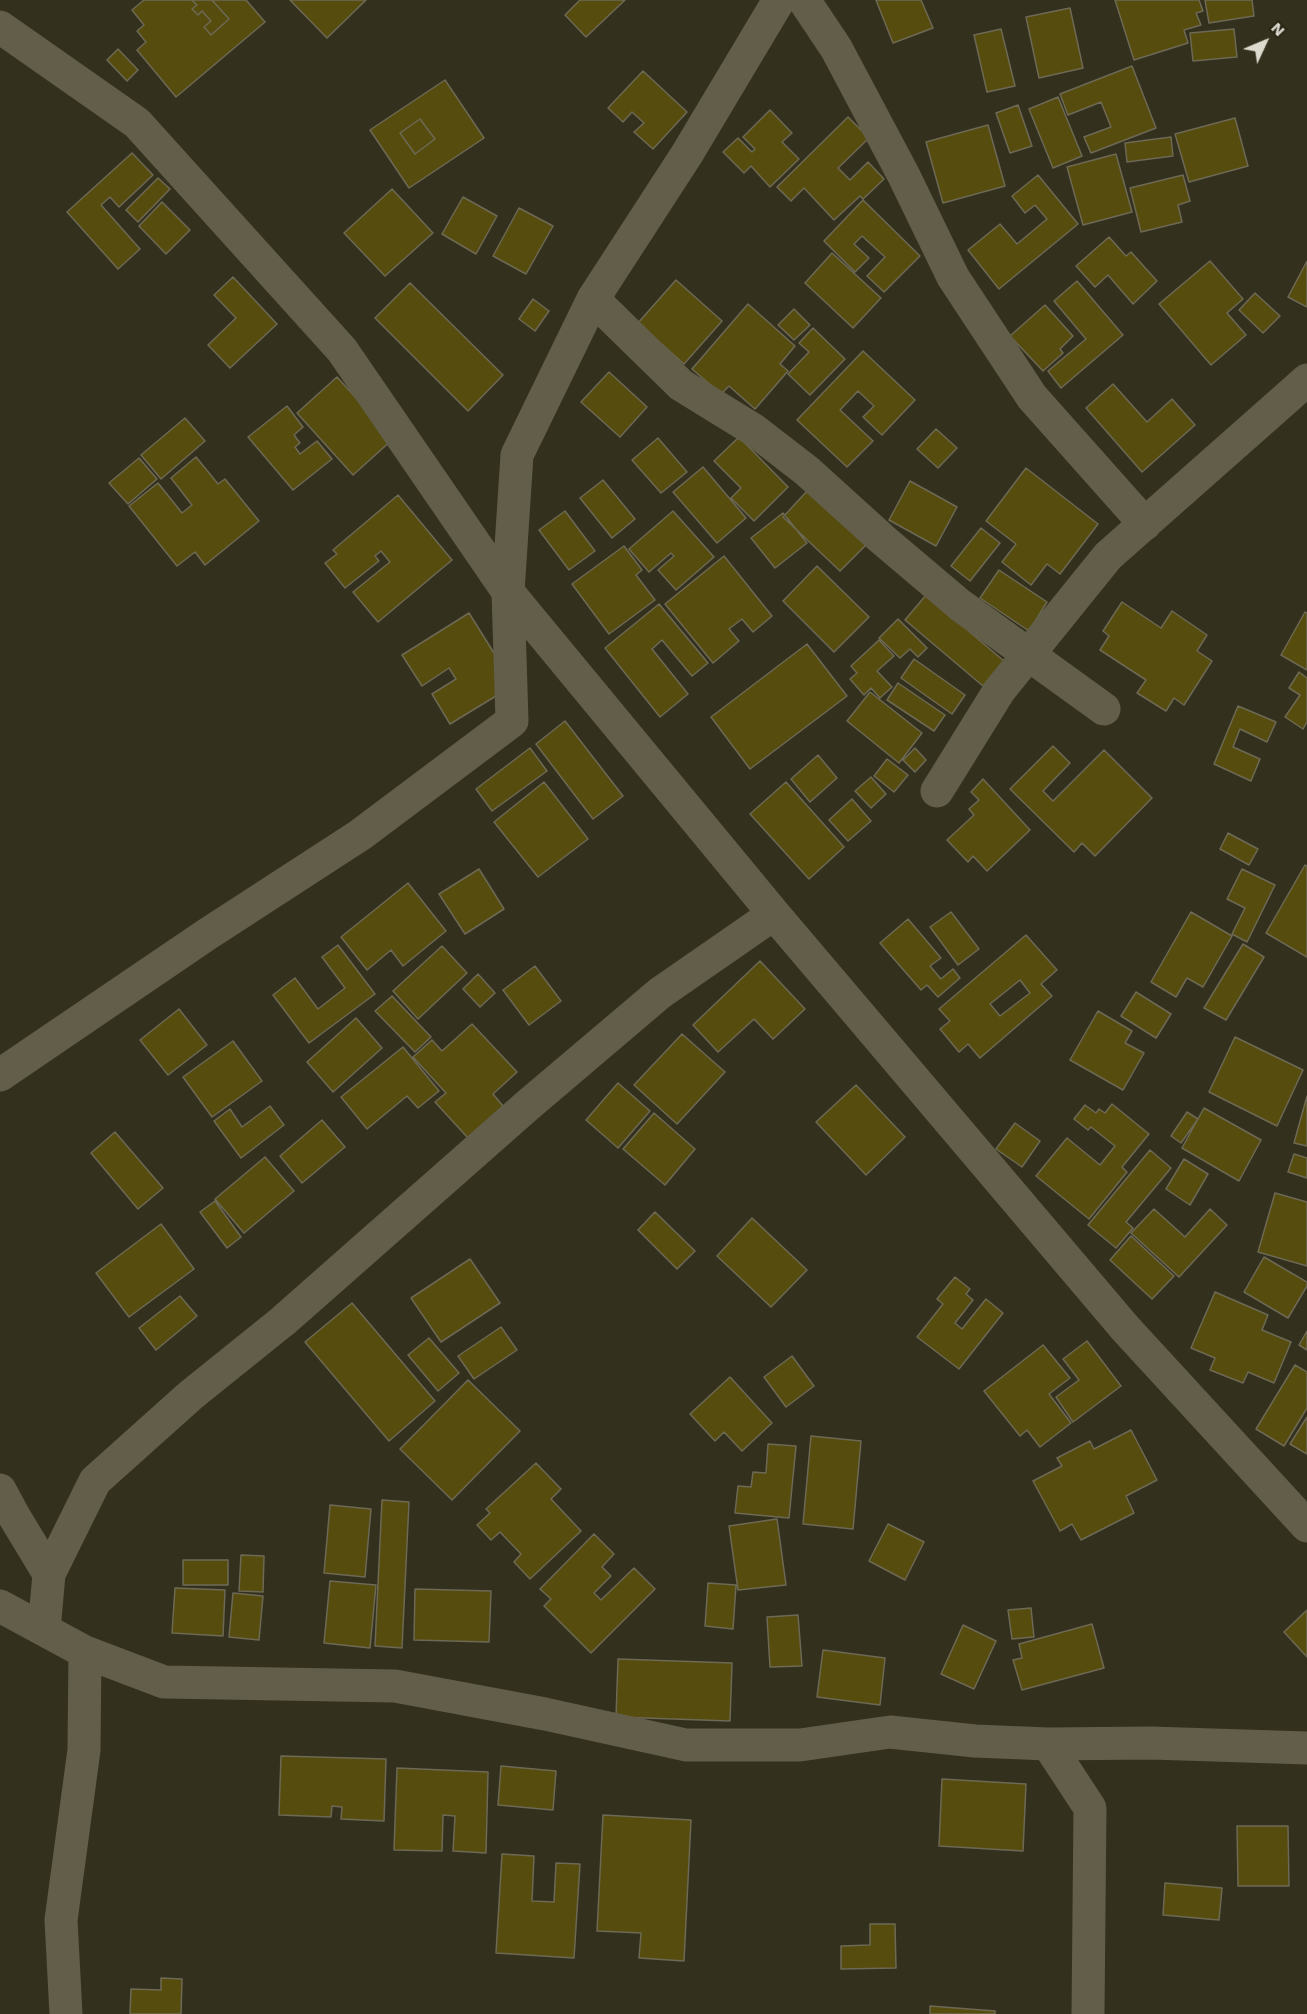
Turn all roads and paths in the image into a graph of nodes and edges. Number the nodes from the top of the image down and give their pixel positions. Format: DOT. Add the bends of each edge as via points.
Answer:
graph roads {
  1 [pos="779,0"];
  2 [pos="804,0"];
  3 [pos="0,27"];
  4 [pos="593,299"];
  5 [pos="1307,380"];
  6 [pos="1144,524"];
  7 [pos="508,592"];
  8 [pos="1029,654"];
  9 [pos="1104,709"];
  10 [pos="937,791"];
  11 [pos="774,914"];
  12 [pos="0,1075"];
  13 [pos="0,1490"];
  14 [pos="1307,1526"];
  15 [pos="49,1574"];
  16 [pos="0,1606"];
  17 [pos="44,1630"];
  18 [pos="85,1652"];
  19 [pos="1048,1744"];
  20 [pos="1307,1748"];
  21 [pos="66,2014"];
  22 [pos="1088,2014"];
  1 -- 4 [label="street" via="687,154"];
  2 -- 6 [label="street" via="836,48 960,287 1032,397"];
  3 -- 7 [label="street" via="137,123 311,315 342,350"];
  4 -- 7 [label="street" via="518,455"];
  4 -- 8 [label="street" via="681,385 754,430 807,471 960,605"];
  5 -- 6 [label="street"];
  6 -- 8 [label="street" via="1108,556"];
  7 -- 11 [label="street"];
  7 -- 12 [label="street" via="513,722 360,835"];
  8 -- 9 [label="street"];
  8 -- 10 [label="street" via="999,691"];
  11 -- 14 [label="street" via="1125,1328"];
  11 -- 15 [label="street" via="660,993 95,1481"];
  13 -- 15 [label="street"];
  15 -- 17 [label="street"];
  16 -- 17 [label="street"];
  17 -- 18 [label="street"];
  18 -- 19 [label="street" via="164,1682 395,1686 686,1745 800,1745 890,1732"];
  18 -- 21 [label="street" via="84,1750 61,1920"];
  19 -- 20 [label="street"];
  19 -- 22 [label="street" via="1090,1809"];
}
